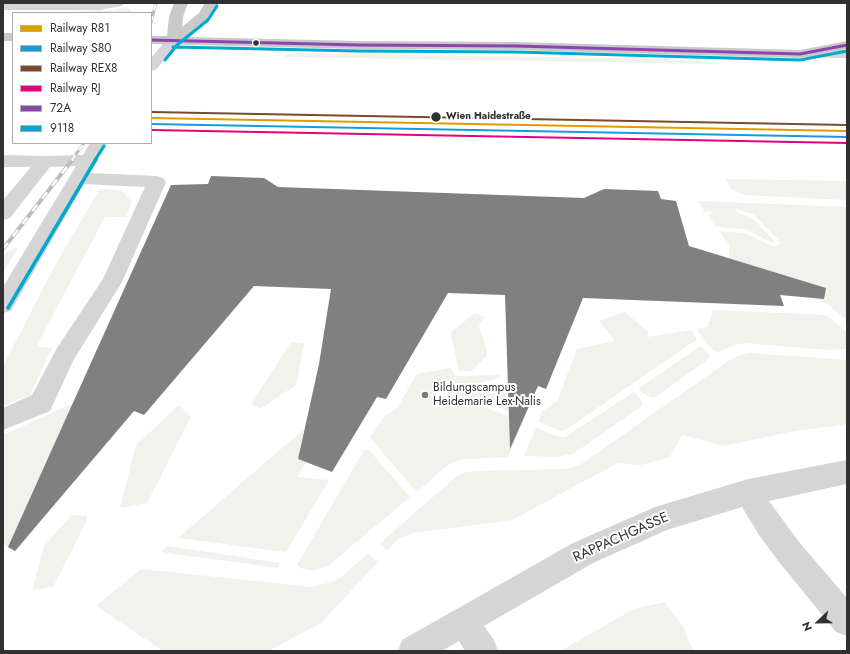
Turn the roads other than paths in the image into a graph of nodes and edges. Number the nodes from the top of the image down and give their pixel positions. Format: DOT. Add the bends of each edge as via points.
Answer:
graph roads {
  1 [pos="116,3"];
  2 [pos="181,3"];
  3 [pos="212,3"];
  4 [pos="3,6"];
  5 [pos="74,10"];
  6 [pos="152,40"];
  7 [pos="173,41"];
  8 [pos="847,45"];
  9 [pos="800,54"];
  10 [pos="847,54"];
  11 [pos="152,66"];
  12 [pos="98,144"];
  13 [pos="3,160"];
  14 [pos="89,160"];
  15 [pos="45,162"];
  16 [pos="78,178"];
  17 [pos="3,213"];
  18 [pos="3,305"];
  19 [pos="3,419"];
  20 [pos="847,472"];
  21 [pos="748,492"];
  22 [pos="463,621"];
  23 [pos="847,621"];
  24 [pos="413,651"];
  25 [pos="483,651"];
  1 -- 5 [label="street"];
  2 -- 7 [label="main road" via="176,17"];
  3 -- 7 [label="main road" via="204,16"];
  4 -- 5 [label="street"];
  6 -- 7 [label="main road"];
  7 -- 9 [label="main road" via="516,46"];
  7 -- 11 [label="street"];
  8 -- 9 [label="main road"];
  9 -- 10 [label="street"];
  12 -- 14 [label="street"];
  13 -- 15 [label="street"];
  14 -- 15 [label="street"];
  14 -- 16 [label="street"];
  15 -- 17 [label="street"];
  16 -- 18 [label="street"];
  16 -- 19 [label="street" via="157,182 112,282 65,355 41,404"];
  20 -- 21 [label="street, RAPPACHGASSE"];
  21 -- 22 [label="street, RAPPACHGASSE" via="666,517 582,553"];
  21 -- 23 [label="street" via="789,552"];
  22 -- 24 [label="street, RAPPACHGASSE"];
  22 -- 25 [label="street"];
}
